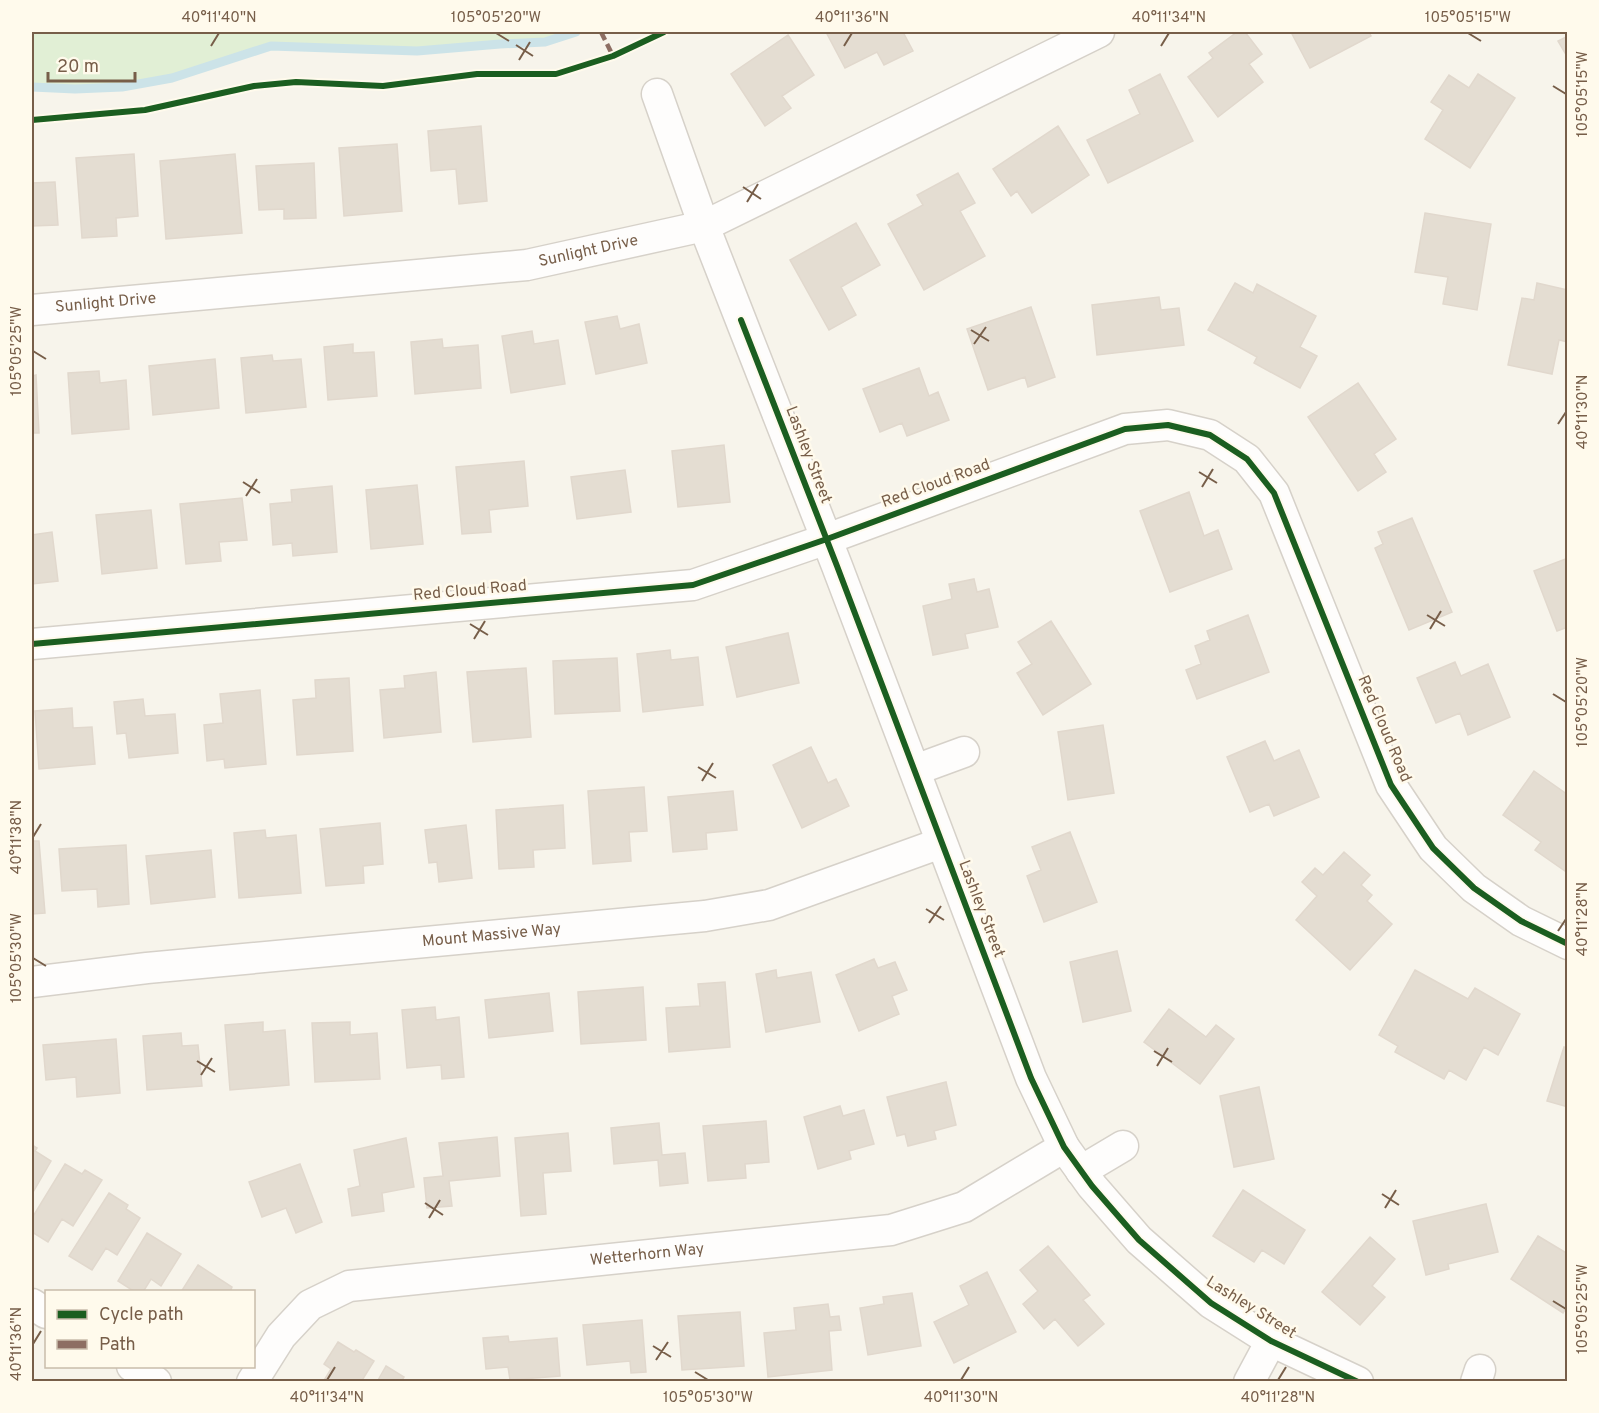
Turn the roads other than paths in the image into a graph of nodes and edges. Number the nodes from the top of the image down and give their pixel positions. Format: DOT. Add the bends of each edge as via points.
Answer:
graph roads {
  1 [pos="1099,32"];
  2 [pos="657,94"];
  3 [pos="704,226"];
  4 [pos="32,310"];
  5 [pos="827,539"];
  6 [pos="32,644"];
  7 [pos="964,752"];
  8 [pos="915,770"];
  9 [pos="941,843"];
  10 [pos="1568,944"];
  11 [pos="32,982"];
  12 [pos="1123,1146"];
  13 [pos="1072,1159"];
  14 [pos="32,1304"];
  15 [pos="45,1312"];
  16 [pos="1271,1341"];
  17 [pos="135,1368"];
  18 [pos="156,1382"];
  19 [pos="252,1382"];
  20 [pos="1249,1382"];
  21 [pos="1358,1382"];
  1 -- 3 [label="street, Sunlight Drive"];
  2 -- 3 [label="street, Lashley Street"];
  3 -- 4 [label="street, Sunlight Drive" via="527,265"];
  3 -- 5 [label="street, Lashley Street"];
  5 -- 6 [label="street, Red Cloud Road" via="693,585"];
  5 -- 8 [label="street, Lashley Street"];
  5 -- 10 [label="street, Red Cloud Road" via="1125,429 1168,425 1210,435 1247,459 1274,493 1391,785 1433,848 1474,888 1521,921"];
  7 -- 8 [label="street"];
  8 -- 9 [label="street, Lashley Street"];
  9 -- 11 [label="street, Mount Massive Way" via="769,905 705,916"];
  9 -- 13 [label="street, Lashley Street" via="1031,1078"];
  12 -- 13 [label="street"];
  13 -- 16 [label="street, Lashley Street" via="1138,1240 1211,1303"];
  13 -- 19 [label="street, Wetterhorn Way" via="964,1207 891,1230 349,1286 310,1305 281,1336"];
  14 -- 15 [label="street"];
  16 -- 20 [label="street"];
  16 -- 21 [label="street, Lashley Street"];
  17 -- 18 [label="street"];
}
